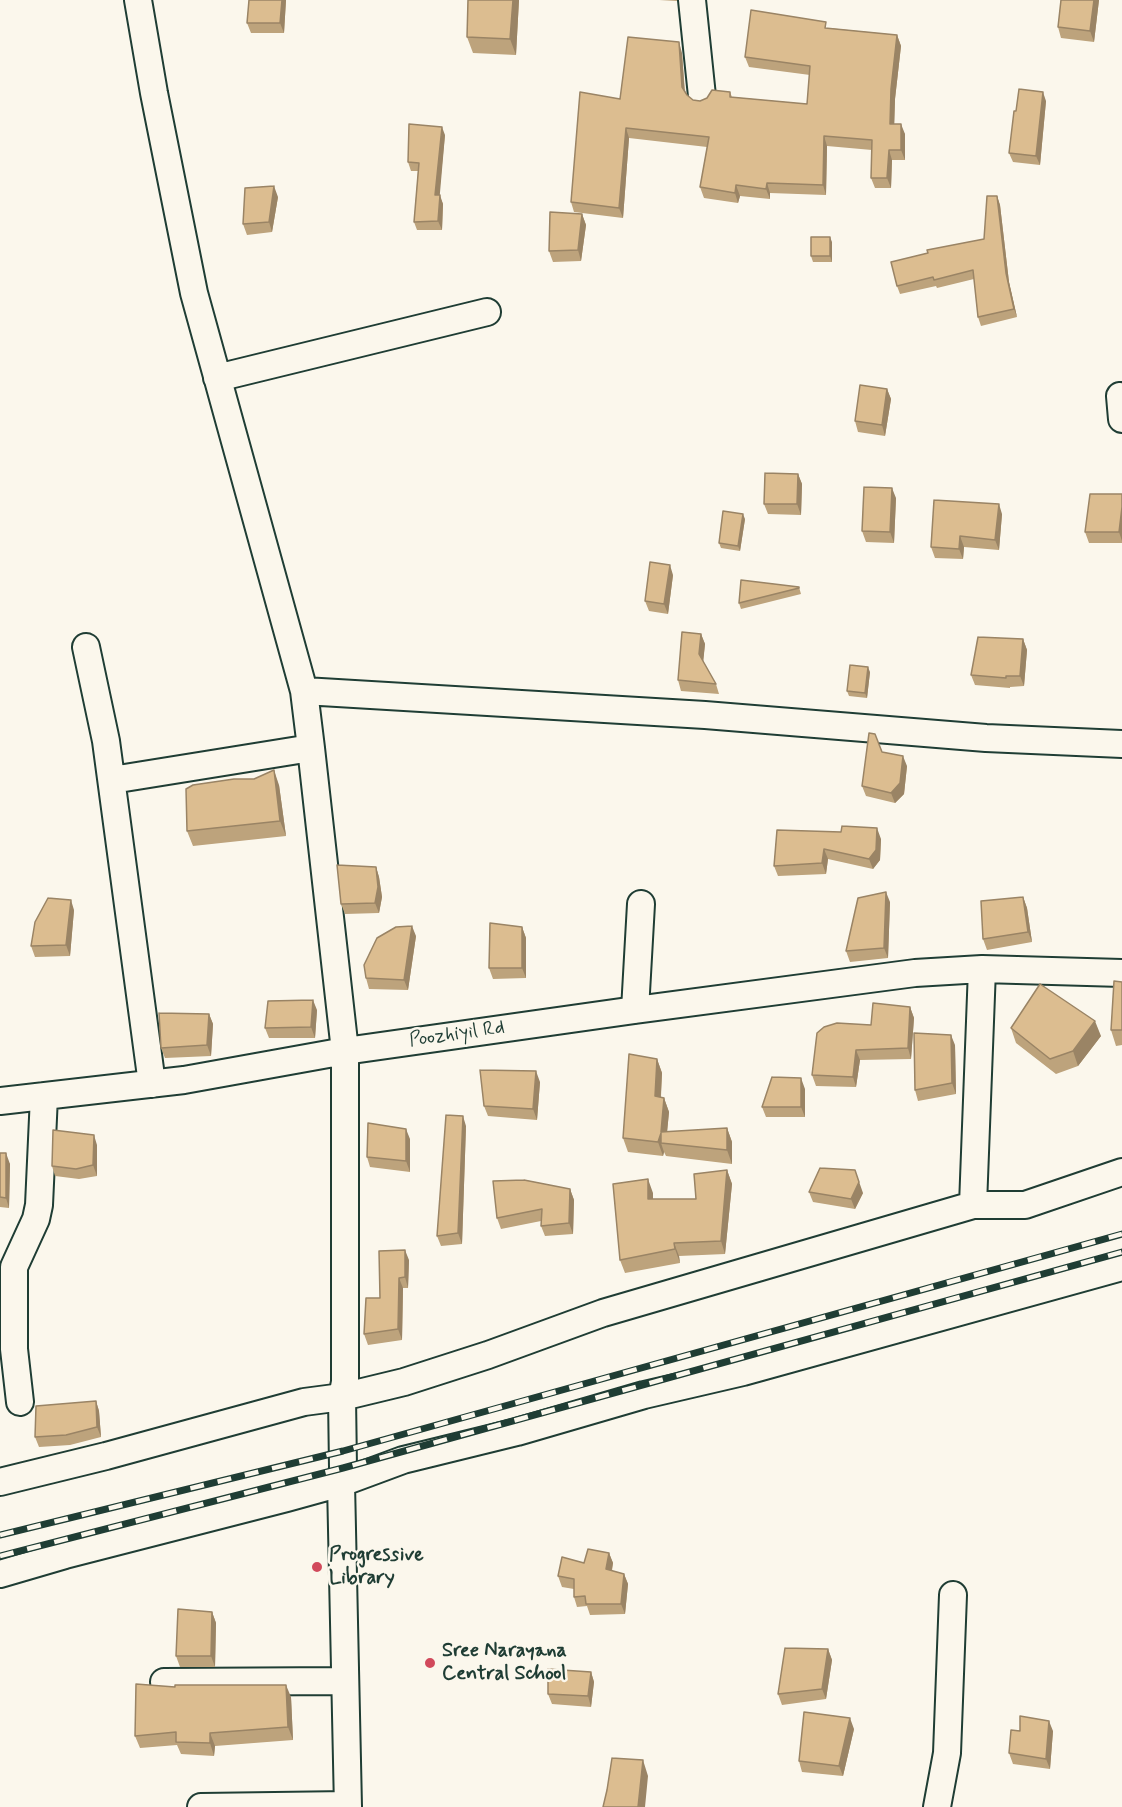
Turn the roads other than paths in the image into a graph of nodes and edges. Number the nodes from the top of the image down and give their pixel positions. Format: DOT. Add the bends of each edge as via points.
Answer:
graph roads {
  1 [pos="138,0"];
  2 [pos="692,0"];
  3 [pos="702,96"];
  4 [pos="487,312"];
  5 [pos="218,378"];
  6 [pos="86,647"];
  7 [pos="304,691"];
  8 [pos="1122,744"];
  9 [pos="311,748"];
  10 [pos="112,780"];
  11 [pos="641,904"];
  12 [pos="982,969"];
  13 [pos="1122,973"];
  14 [pos="635,1010"];
  15 [pos="345,1051"];
  16 [pos="152,1084"];
  17 [pos="44,1096"];
  18 [pos="0,1101"];
  19 [pos="1122,1172"];
  20 [pos="974,1205"];
  21 [pos="1122,1267"];
  22 [pos="342,1397"];
  23 [pos="20,1402"];
  24 [pos="0,1482"];
  25 [pos="342,1483"];
  26 [pos="0,1574"];
  27 [pos="953,1595"];
  28 [pos="345,1681"];
  29 [pos="164,1682"];
  30 [pos="348,1806"];
  31 [pos="201,1807"];
  32 [pos="937,1807"];
  1 -- 5 [label="street" via="194,293"];
  2 -- 3 [label="street"];
  4 -- 5 [label="street"];
  5 -- 7 [label="street"];
  6 -- 10 [label="street"];
  7 -- 8 [label="street"];
  7 -- 9 [label="street"];
  9 -- 10 [label="street"];
  9 -- 15 [label="street"];
  10 -- 16 [label="street"];
  11 -- 14 [label="street"];
  12 -- 13 [label="street, Poozhiyil Rd"];
  12 -- 14 [label="street, Poozhiyil Rd" via="915,973"];
  12 -- 20 [label="street"];
  14 -- 15 [label="street, Poozhiyil Rd"];
  15 -- 16 [label="street, Poozhiyil Rd"];
  15 -- 22 [label="street"];
  16 -- 17 [label="street, Poozhiyil Rd"];
  17 -- 18 [label="street, Poozhiyil Rd"];
  17 -- 23 [label="street" via="39,1205 14,1267 14,1348"];
  19 -- 20 [label="street" via="1025,1205"];
  20 -- 22 [label="street" via="603,1313 488,1355"];
  21 -- 25 [label="street" via="403,1460"];
  22 -- 24 [label="street" via="304,1402"];
  22 -- 25 [label="street"];
  25 -- 26 [label="street"];
  25 -- 28 [label="street"];
  27 -- 32 [label="street" via="947,1752"];
  28 -- 29 [label="street"];
  28 -- 30 [label="street"];
  30 -- 31 [label="street"];
}
